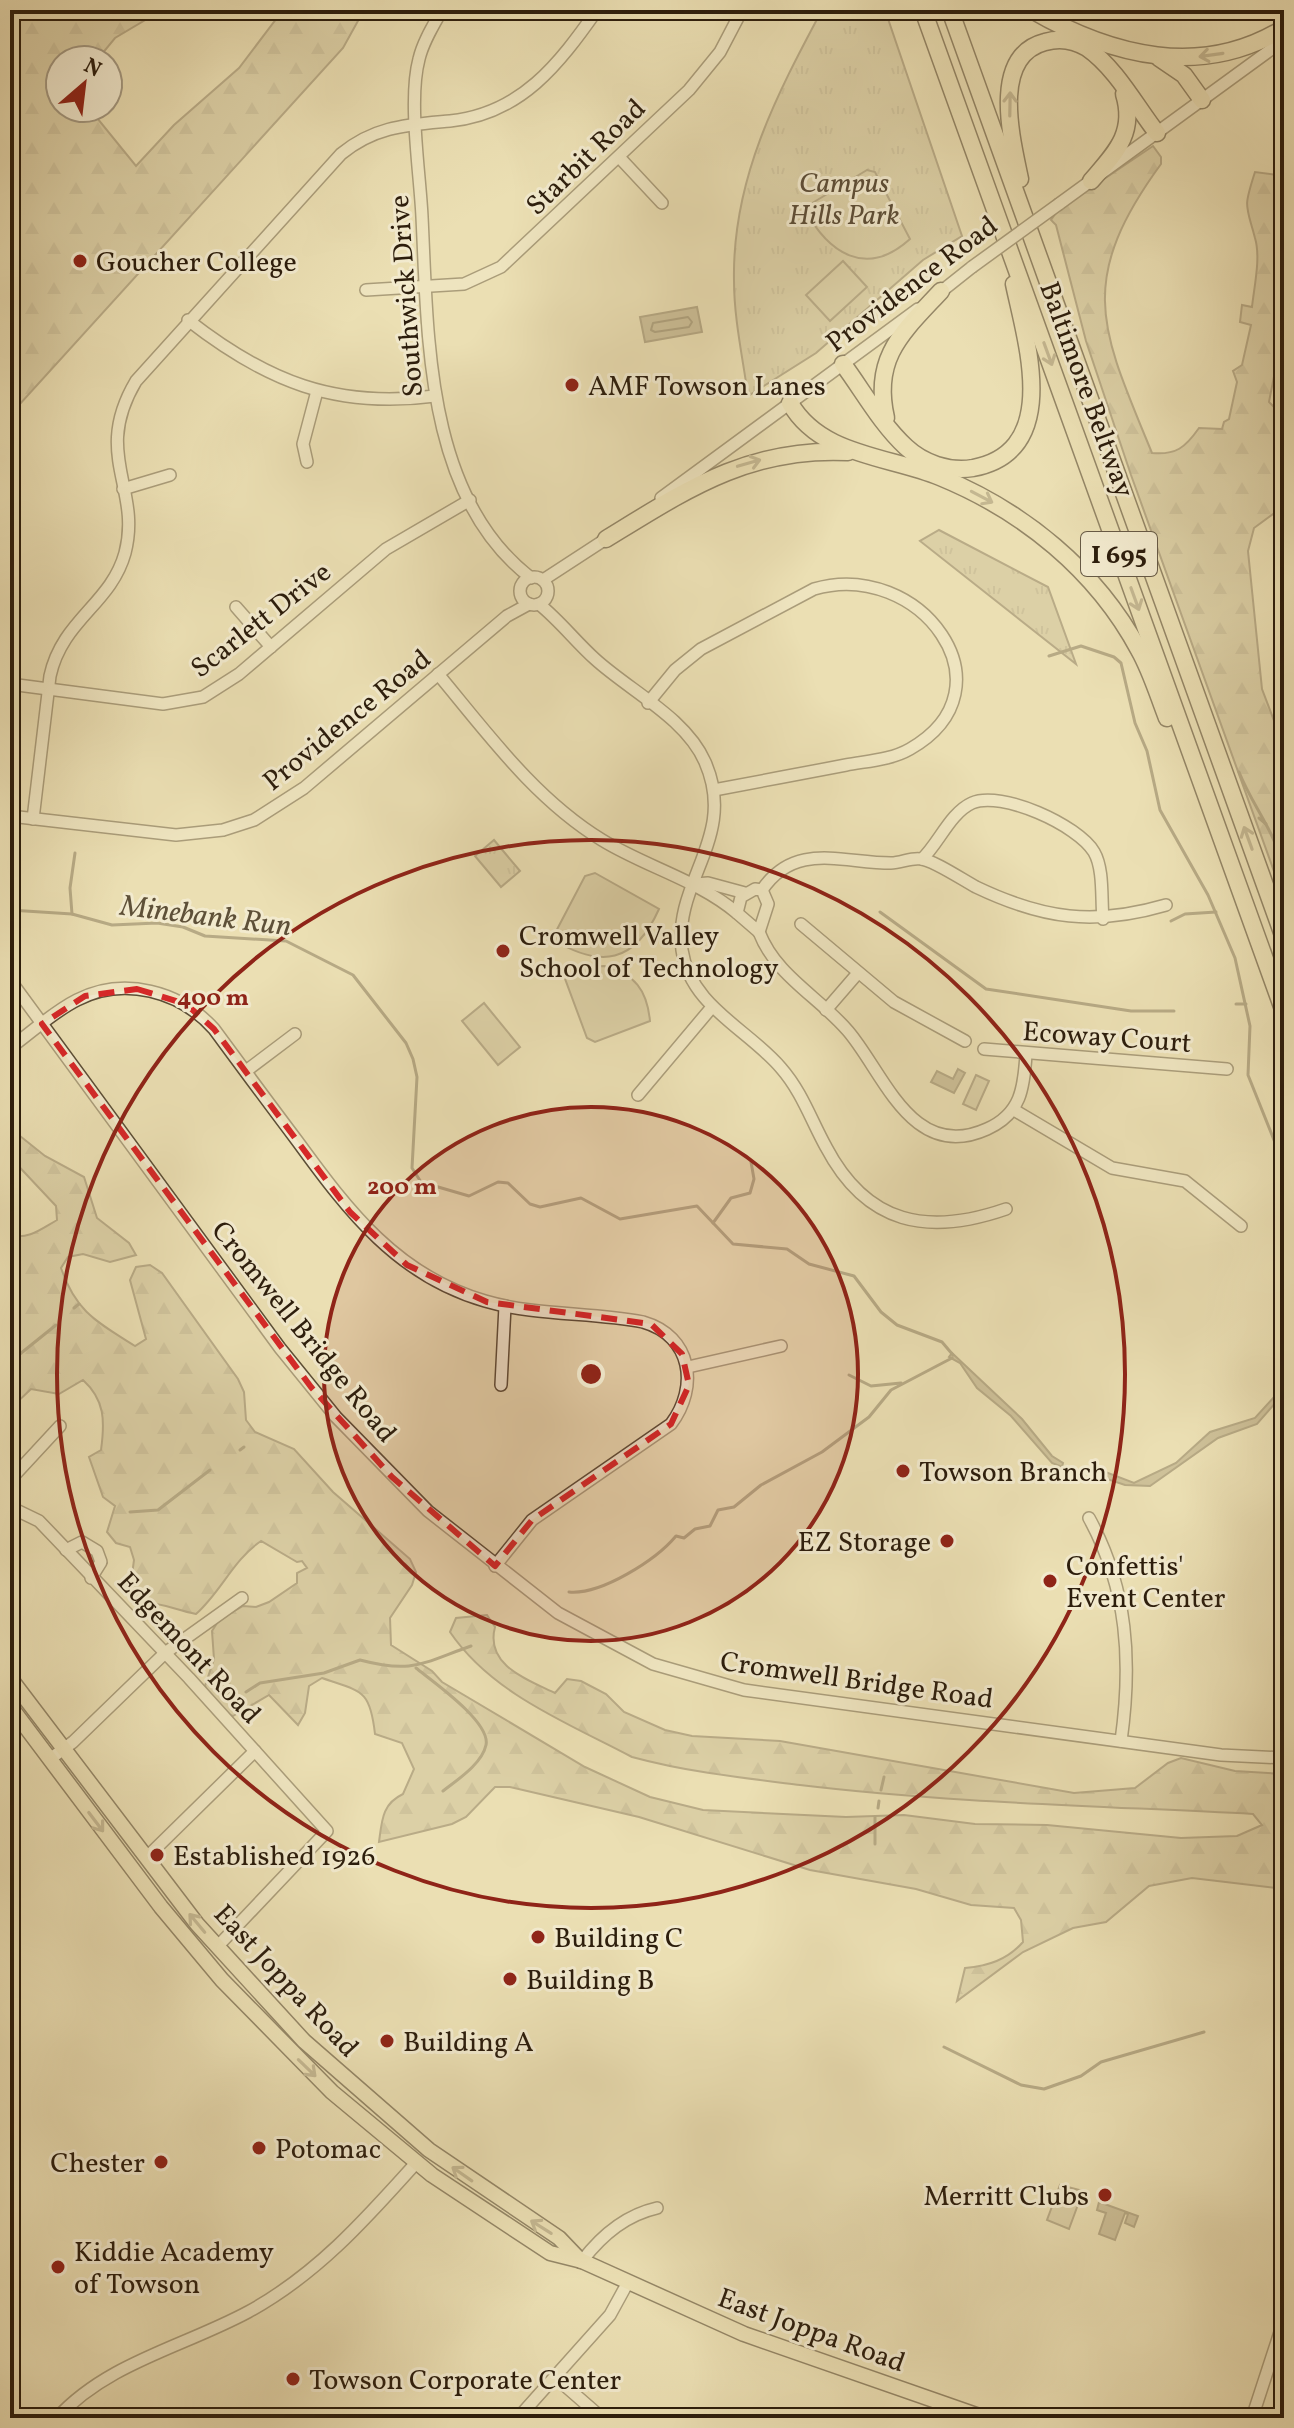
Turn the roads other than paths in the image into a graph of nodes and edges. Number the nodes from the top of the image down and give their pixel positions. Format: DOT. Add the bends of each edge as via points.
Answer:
graph roads {
  1 [pos="442,10"];
  2 [pos="597,10"];
  3 [pos="742,10"];
  4 [pos="923,10"];
  5 [pos="950,10"];
  6 [pos="1032,10"];
  7 [pos="1284,28"];
  8 [pos="1284,40"];
  9 [pos="1159,58"];
  10 [pos="1123,88"];
  11 [pos="1202,100"];
  12 [pos="417,122"];
  13 [pos="1157,133"];
  14 [pos="619,157"];
  15 [pos="1091,181"];
  16 [pos="662,203"];
  17 [pos="1002,228"];
  18 [pos="1032,235"];
  19 [pos="425,288"];
  20 [pos="366,290"];
  21 [pos="941,291"];
  22 [pos="188,320"];
  23 [pos="843,364"];
  24 [pos="317,391"];
  25 [pos="435,396"];
  26 [pos="790,403"];
  27 [pos="887,424"];
  28 [pos="857,452"];
  29 [pos="307,462"];
  30 [pos="170,475"];
  31 [pos="123,489"];
  32 [pos="470,500"];
  33 [pos="606,539"];
  34 [pos="535,591"];
  35 [pos="236,607"];
  36 [pos="271,647"];
  37 [pos="438,674"];
  38 [pos="10,684"];
  39 [pos="48,690"];
  40 [pos="648,703"];
  41 [pos="714,790"];
  42 [pos="10,816"];
  43 [pos="33,819"];
  44 [pos="922,859"];
  45 [pos="1236,879"];
  46 [pos="695,884"];
  47 [pos="762,890"];
  48 [pos="745,893"];
  49 [pos="1166,905"];
  50 [pos="737,913"];
  51 [pos="1103,919"];
  52 [pos="801,924"];
  53 [pos="759,932"];
  54 [pos="1284,938"];
  55 [pos="858,973"];
  56 [pos="10,980"];
  57 [pos="712,1007"];
  58 [pos="826,1010"];
  59 [pos="1284,1012"];
  60 [pos="42,1024"];
  61 [pos="295,1034"];
  62 [pos="965,1041"];
  63 [pos="10,1048"];
  64 [pos="984,1049"];
  65 [pos="1026,1054"];
  66 [pos="1227,1069"];
  67 [pos="246,1071"];
  68 [pos="638,1095"];
  69 [pos="1014,1110"];
  70 [pos="1006,1209"];
  71 [pos="1241,1226"];
  72 [pos="505,1306"];
  73 [pos="781,1346"];
  74 [pos="688,1367"];
  75 [pos="501,1385"];
  76 [pos="60,1426"];
  77 [pos="10,1480"];
  78 [pos="10,1507"];
  79 [pos="1089,1518"];
  80 [pos="66,1550"];
  81 [pos="495,1566"];
  82 [pos="91,1578"];
  83 [pos="242,1598"];
  84 [pos="165,1653"];
  85 [pos="10,1678"];
  86 [pos="10,1706"];
  87 [pos="1121,1741"];
  88 [pos="63,1749"];
  89 [pos="255,1751"];
  90 [pos="1284,1758"];
  91 [pos="50,1759"];
  92 [pos="146,1858"];
  93 [pos="217,1947"];
  94 [pos="267,2003"];
  95 [pos="254,2015"];
  96 [pos="429,2150"];
  97 [pos="416,2163"];
  98 [pos="657,2208"];
  99 [pos="582,2261"];
  100 [pos="627,2284"];
  101 [pos="1284,2320"];
  102 [pos="555,2377"];
  103 [pos="969,2415"];
  104 [pos="57,2418"];
  105 [pos="518,2418"];
  106 [pos="602,2418"];
  107 [pos="985,2418"];
  108 [pos="1252,2418"];
  1 -- 12 [label="street, Southwick Drive" via="418,61"];
  2 -- 12 [label="street" via="546,77 512,101 471,117"];
  3 -- 14 [label="street, Starbit Road" via="699,79"];
  4 -- 17 [label="highway, Baltimore Beltway / I 695"];
  5 -- 18 [label="highway, Baltimore Beltway / I 695"];
  6 -- 9 [label="highway" via="1103,44"];
  7 -- 9 [label="highway, one-way" via="1229,52"];
  8 -- 11 [label="street, Providence Road"];
  9 -- 11 [label="highway" via="1184,75"];
  10 -- 13 [label="highway"];
  10 -- 15 [label="highway" via="1129,117 1125,139"];
  18 -- 10 [label="highway, one-way" via="1010,120 1011,81 1018,61 1044,42 1076,43 1108,67"];
  11 -- 13 [label="street, Providence Road"];
  12 -- 19 [label="street, Southwick Drive"];
  12 -- 22 [label="street" via="370,133 341,154"];
  13 -- 15 [label="street, Providence Road"];
  14 -- 16 [label="street"];
  14 -- 19 [label="street, Starbit Road" via="501,267 464,284"];
  15 -- 21 [label="street, Providence Road, bridge"];
  17 -- 27 [label="highway" via="1030,362 1032,405 1023,432 998,458 962,469 942,467 917,455"];
  17 -- 45 [label="highway, Baltimore Beltway / I 695, one-way"];
  54 -- 18 [label="highway, Baltimore Beltway / I 695, one-way"];
  19 -- 20 [label="street, Starbit Road"];
  19 -- 25 [label="street, Southwick Drive"];
  21 -- 23 [label="street, Providence Road"];
  21 -- 27 [label="highway" via="900,335 885,364 882,396"];
  22 -- 24 [label="street" via="242,359"];
  22 -- 31 [label="street" via="126,398 116,452"];
  23 -- 26 [label="street, Providence Road"];
  23 -- 27 [label="highway"];
  24 -- 25 [label="street" via="369,400"];
  24 -- 29 [label="street" via="303,444"];
  25 -- 32 [label="street, Southwick Drive" via="445,441"];
  26 -- 28 [label="highway" via="816,432"];
  26 -- 33 [label="street, Providence Road"];
  33 -- 28 [label="highway, one-way" via="735,467 792,453"];
  28 -- 45 [label="highway, one-way" via="930,473 1001,507 1053,545 1099,591 1140,652"];
  30 -- 31 [label="street"];
  31 -- 39 [label="street" via="129,523 120,567 105,593 62,641"];
  32 -- 34 [label="street, Southwick Drive"];
  32 -- 36 [label="street, Scarlett Drive" via="393,544"];
  33 -- 34 [label="street, Providence Road"];
  34 -- 37 [label="street, Providence Road"];
  34 -- 40 [label="street" via="596,660"];
  35 -- 36 [label="street"];
  36 -- 39 [label="street, Scarlett Drive" via="216,690 178,703"];
  37 -- 43 [label="street, Providence Road" via="304,788 239,825 161,835"];
  37 -- 46 [label="street" via="524,775 571,819 625,854"];
  38 -- 39 [label="street, Scarlett Drive"];
  39 -- 43 [label="street"];
  40 -- 41 [label="street" via="694,743"];
  40 -- 41 [label="street" via="701,649 814,589 864,586 917,606 939,628 954,661 952,698 923,740 894,756"];
  41 -- 46 [label="street" via="712,837"];
  42 -- 43 [label="street, Providence Road"];
  44 -- 47 [label="street" via="894,864 797,861 777,870"];
  44 -- 51 [label="street" via="1019,906"];
  44 -- 51 [label="street" via="970,804 1003,801 1071,830 1093,851"];
  45 -- 59 [label="highway, Baltimore Beltway / I 695"];
  46 -- 48 [label="street"];
  46 -- 50 [label="street"];
  46 -- 57 [label="street" via="682,924 682,954"];
  47 -- 48 [label="street"];
  47 -- 53 [label="street" via="768,904"];
  48 -- 50 [label="street"];
  49 -- 51 [label="street"];
  50 -- 53 [label="street"];
  52 -- 55 [label="street"];
  53 -- 58 [label="street" via="773,959"];
  55 -- 58 [label="street"];
  55 -- 62 [label="street" via="903,1008"];
  56 -- 60 [label="street, Cromwell Bridge Road"];
  57 -- 68 [label="street"];
  57 -- 70 [label="street" via="783,1070 833,1160 874,1202 911,1221 937,1225"];
  58 -- 69 [label="street" via="849,1032 896,1103 930,1131 971,1134"];
  60 -- 63 [label="street"];
  60 -- 67 [label="street" via="97,992 149,991 197,1011"];
  60 -- 81 [label="street, Cromwell Bridge Road" via="311,1387 401,1486"];
  61 -- 67 [label="street"];
  64 -- 65 [label="street, Ecoway Court"];
  65 -- 66 [label="street, Ecoway Court"];
  65 -- 69 [label="street" via="1022,1093"];
  67 -- 72 [label="street" via="350,1212 381,1244 436,1282"];
  69 -- 71 [label="street" via="1112,1168 1185,1181"];
  72 -- 74 [label="street" via="651,1324 672,1339"];
  72 -- 75 [label="street"];
  73 -- 74 [label="street"];
  74 -- 81 [label="street" via="688,1393 671,1424 532,1520"];
  76 -- 77 [label="street"];
  78 -- 80 [label="street, Edgemont Road" via="32,1515"];
  79 -- 87 [label="street" via="1106,1548 1126,1627 1128,1686"];
  80 -- 82 [label="street, Edgemont Road"];
  80 -- 82 [label="street" via="82,1542 97,1551 101,1562"];
  81 -- 87 [label="street, Cromwell Bridge Road" via="604,1640 653,1664 716,1684"];
  82 -- 84 [label="street, Edgemont Road"];
  83 -- 84 [label="street"];
  84 -- 88 [label="street"];
  84 -- 89 [label="street, Edgemont Road"];
  85 -- 88 [label="main road, East Joppa Road"];
  86 -- 91 [label="main road, East Joppa Road"];
  87 -- 90 [label="street, Cromwell Bridge Road"];
  88 -- 91 [label="street"];
  88 -- 92 [label="main road, East Joppa Road"];
  89 -- 92 [label="street"];
  89 -- 93 [label="street, Edgemont Road" via="327,1831"];
  91 -- 95 [label="main road, East Joppa Road, one-way" via="161,1907"];
  93 -- 92 [label="main road, East Joppa Road, one-way"];
  93 -- 94 [label="main road, East Joppa Road"];
  94 -- 95 [label="main road"];
  94 -- 96 [label="main road, East Joppa Road" via="343,2078"];
  95 -- 97 [label="main road, East Joppa Road, one-way" via="332,2092"];
  96 -- 97 [label="main road"];
  99 -- 96 [label="main road, East Joppa Road, one-way" via="559,2238"];
  97 -- 99 [label="main road, East Joppa Road" via="550,2253"];
  97 -- 104 [label="street" via="308,2274 236,2319 105,2377"];
  98 -- 99 [label="street" via="619,2225"];
  99 -- 100 [label="main road, East Joppa Road"];
  100 -- 102 [label="street" via="610,2315"];
  100 -- 103 [label="main road, East Joppa Road" via="744,2334"];
  101 -- 108 [label="street"];
  102 -- 105 [label="street"];
  102 -- 106 [label="street"];
  103 -- 107 [label="main road, East Joppa Road"];
}
